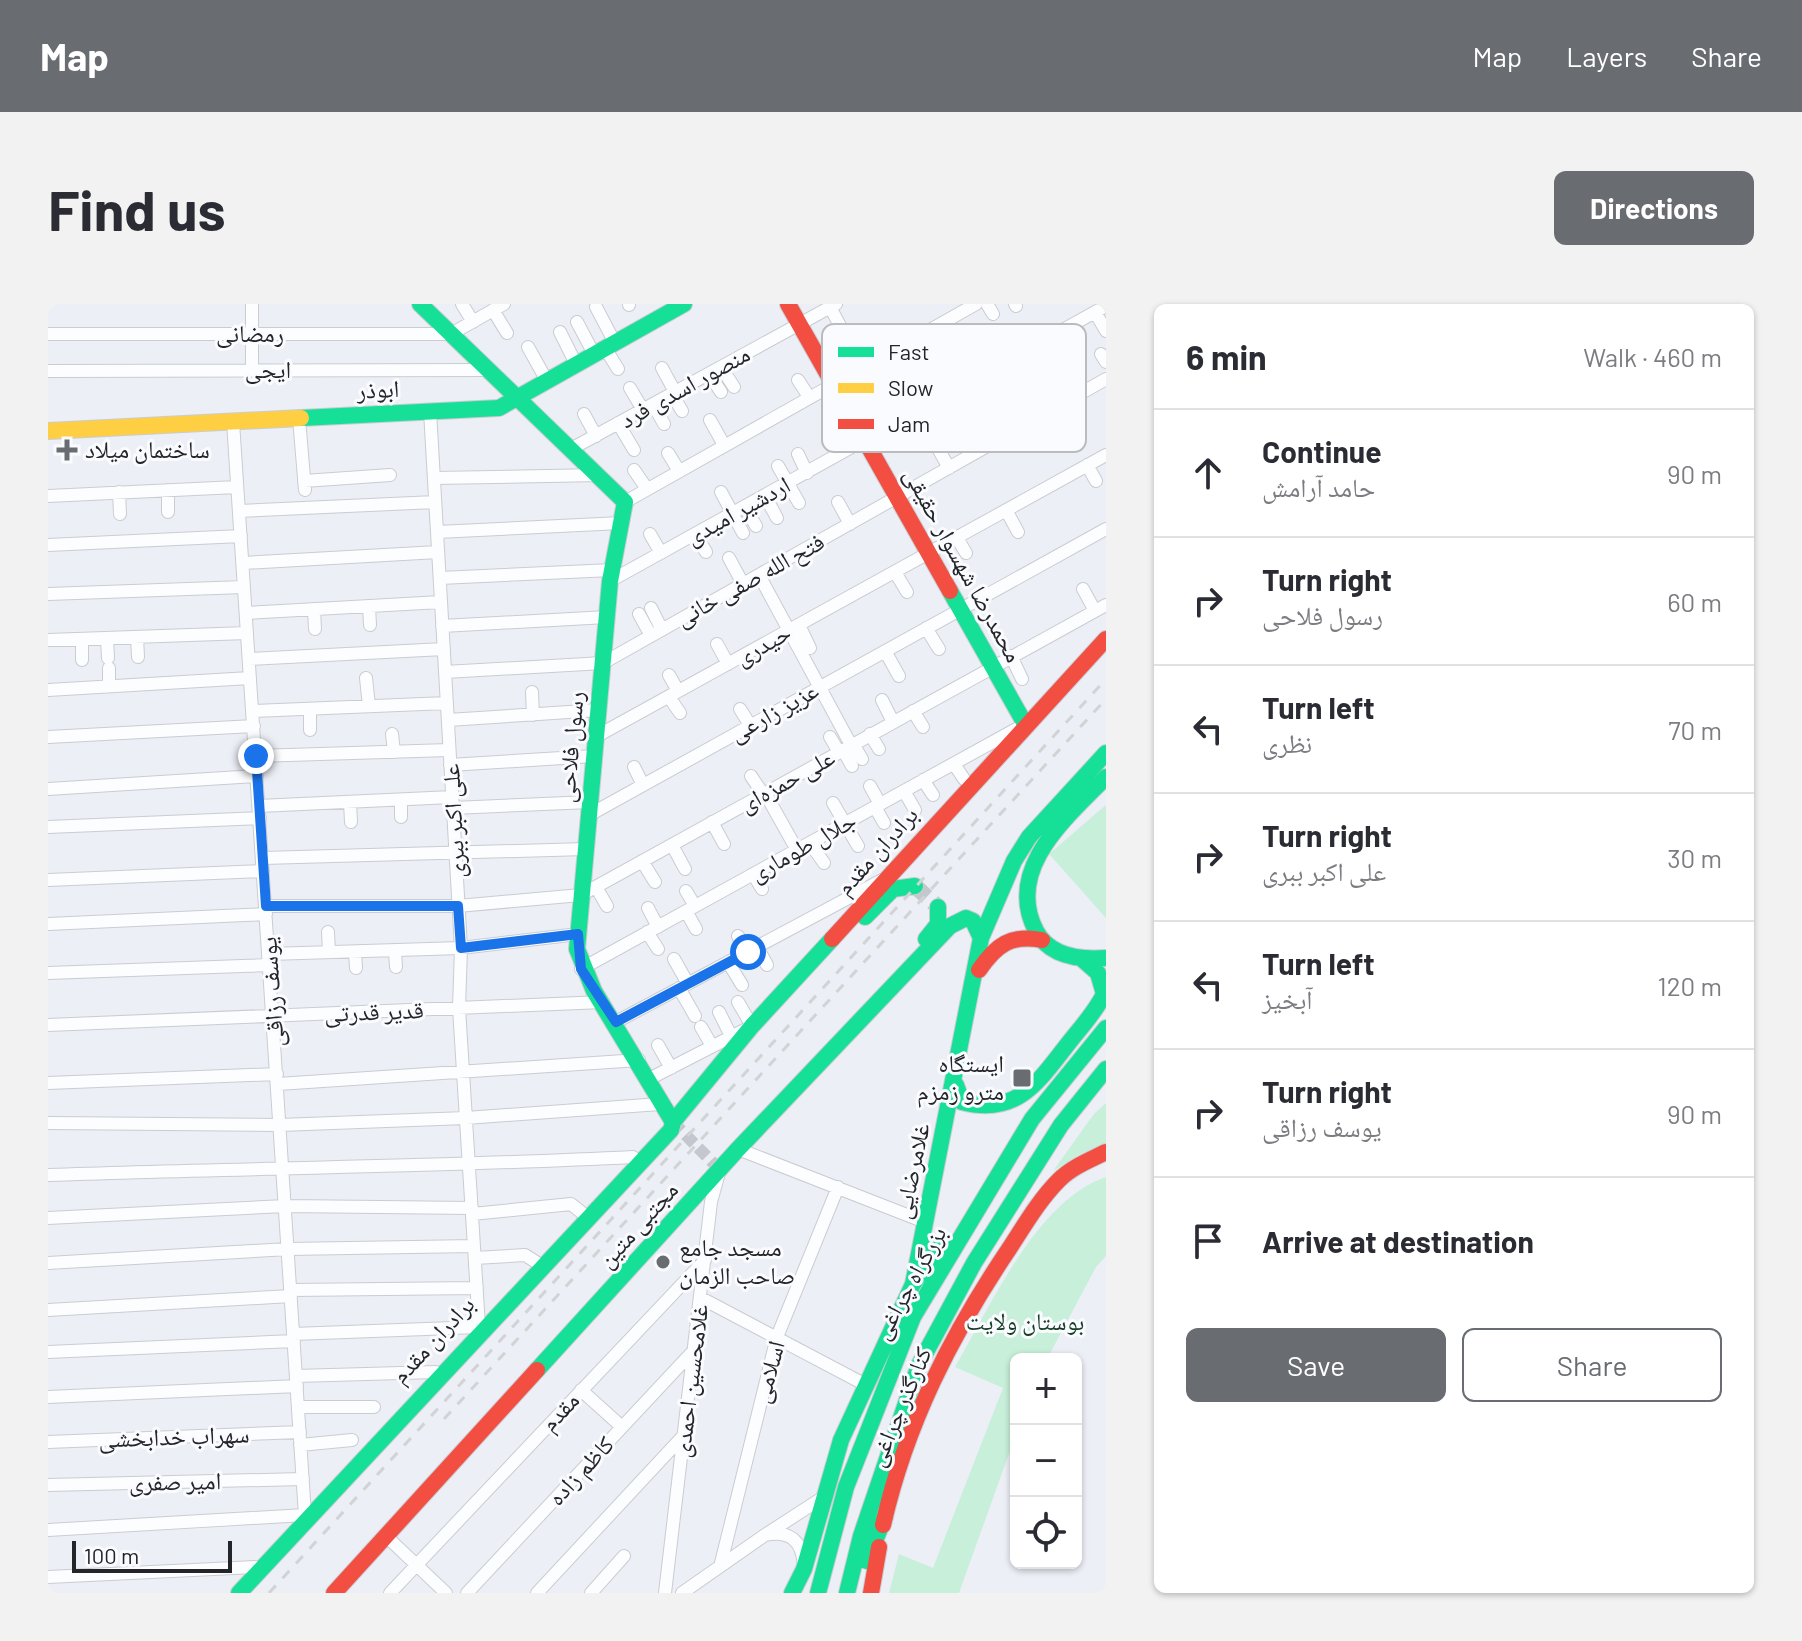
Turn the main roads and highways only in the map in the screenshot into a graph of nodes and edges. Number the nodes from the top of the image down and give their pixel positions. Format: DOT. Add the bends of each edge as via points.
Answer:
graph roads {
  1 [pos="420,304"];
  2 [pos="684,304"];
  3 [pos="788,304"];
  4 [pos="822,363"];
  5 [pos="516,398"];
  6 [pos="48,431"];
  7 [pos="872,452"];
  8 [pos="1106,639"];
  9 [pos="1025,724"];
  10 [pos="1106,753"];
  11 [pos="1106,777"];
  12 [pos="915,886"];
  13 [pos="938,907"];
  14 [pos="981,938"];
  15 [pos="1042,940"];
  16 [pos="1106,958"];
  17 [pos="1082,959"];
  18 [pos="975,976"];
  19 [pos="752,1026"];
  20 [pos="1106,1028"];
  21 [pos="815,1066"];
  22 [pos="1106,1069"];
  23 [pos="955,1082"];
  24 [pos="1106,1090"];
  25 [pos="673,1122"];
  26 [pos="1106,1152"];
  27 [pos="996,1176"];
  28 [pos="974,1263"];
  29 [pos="913,1284"];
  30 [pos="885,1516"];
  31 [pos="257,1569"];
  32 [pos="231,1593"];
  33 [pos="239,1593"];
  34 [pos="334,1593"];
  35 [pos="792,1593"];
  36 [pos="818,1593"];
  37 [pos="847,1593"];
  38 [pos="858,1593"];
  39 [pos="871,1593"];
  1 -- 5 [label="main road"];
  2 -- 5 [label="main road, ابوذر"];
  3 -- 4 [label="main road, محمدرضا شهسوار حقیقی"];
  5 -- 6 [label="main road, ابوذر" via="499,408"];
  5 -- 25 [label="main road, رسول فلاحی" via="625,502 611,575 586,849 588,891 578,934 581,969"];
  7 -- 9 [label="main road, محمدرضا شهسوار حقیقی"];
  8 -- 9 [label="main road, برادران مقدم"];
  9 -- 19 [label="main road, برادران مقدم"];
  10 -- 14 [label="main road, غلامرضایی" via="1029,837"];
  11 -- 15 [label="main road" via="1054,833 1028,874 1026,910"];
  12 -- 19 [label="main road" via="887,893 793,995"];
  13 -- 21 [label="main road" via="932,933 821,1050"];
  14 -- 18 [label="main road, غلامرضایی"];
  14 -- 21 [label="main road, مجتبی متین" via="973,921 958,920"];
  15 -- 17 [label="main road"];
  15 -- 18 [label="main road" via="1025,936 1000,943"];
  16 -- 17 [label="main road"];
  17 -- 23 [label="main road" via="1103,983 1102,1000 1025,1095 992,1109 977,1108 962,1102"];
  18 -- 23 [label="main road, غلامرضایی"];
  19 -- 25 [label="main road, برادران مقدم"];
  20 -- 27 [label="main road, بزرگراه چراغی" via="1032,1119"];
  21 -- 34 [label="main road, مجتبی متین"];
  22 -- 28 [label="main road, بزرگراه چراغی" via="1061,1125"];
  23 -- 29 [label="main road, غلامرضایی"];
  24 -- 28 [label="main road, بزرگراه چراغی" via="985,1257"];
  25 -- 31 [label="main road, برادران مقدم" via="664,1125"];
  26 -- 30 [label="main road, کنارگذر چراغی" via="1078,1165 1051,1190 977,1300 929,1386"];
  27 -- 29 [label="main road"];
  27 -- 36 [label="main road, بزرگراه چراغی" via="913,1317 846,1487"];
  28 -- 37 [label="main road, بزرگراه چراغی" via="919,1365"];
  29 -- 35 [label="main road, غلامرضایی" via="864,1384"];
  30 -- 38 [label="main road"];
  30 -- 39 [label="main road, کنارگذر چراغی"];
  31 -- 32 [label="main road, برادران مقدم"];
  31 -- 33 [label="main road, برادران مقدم"];
}
